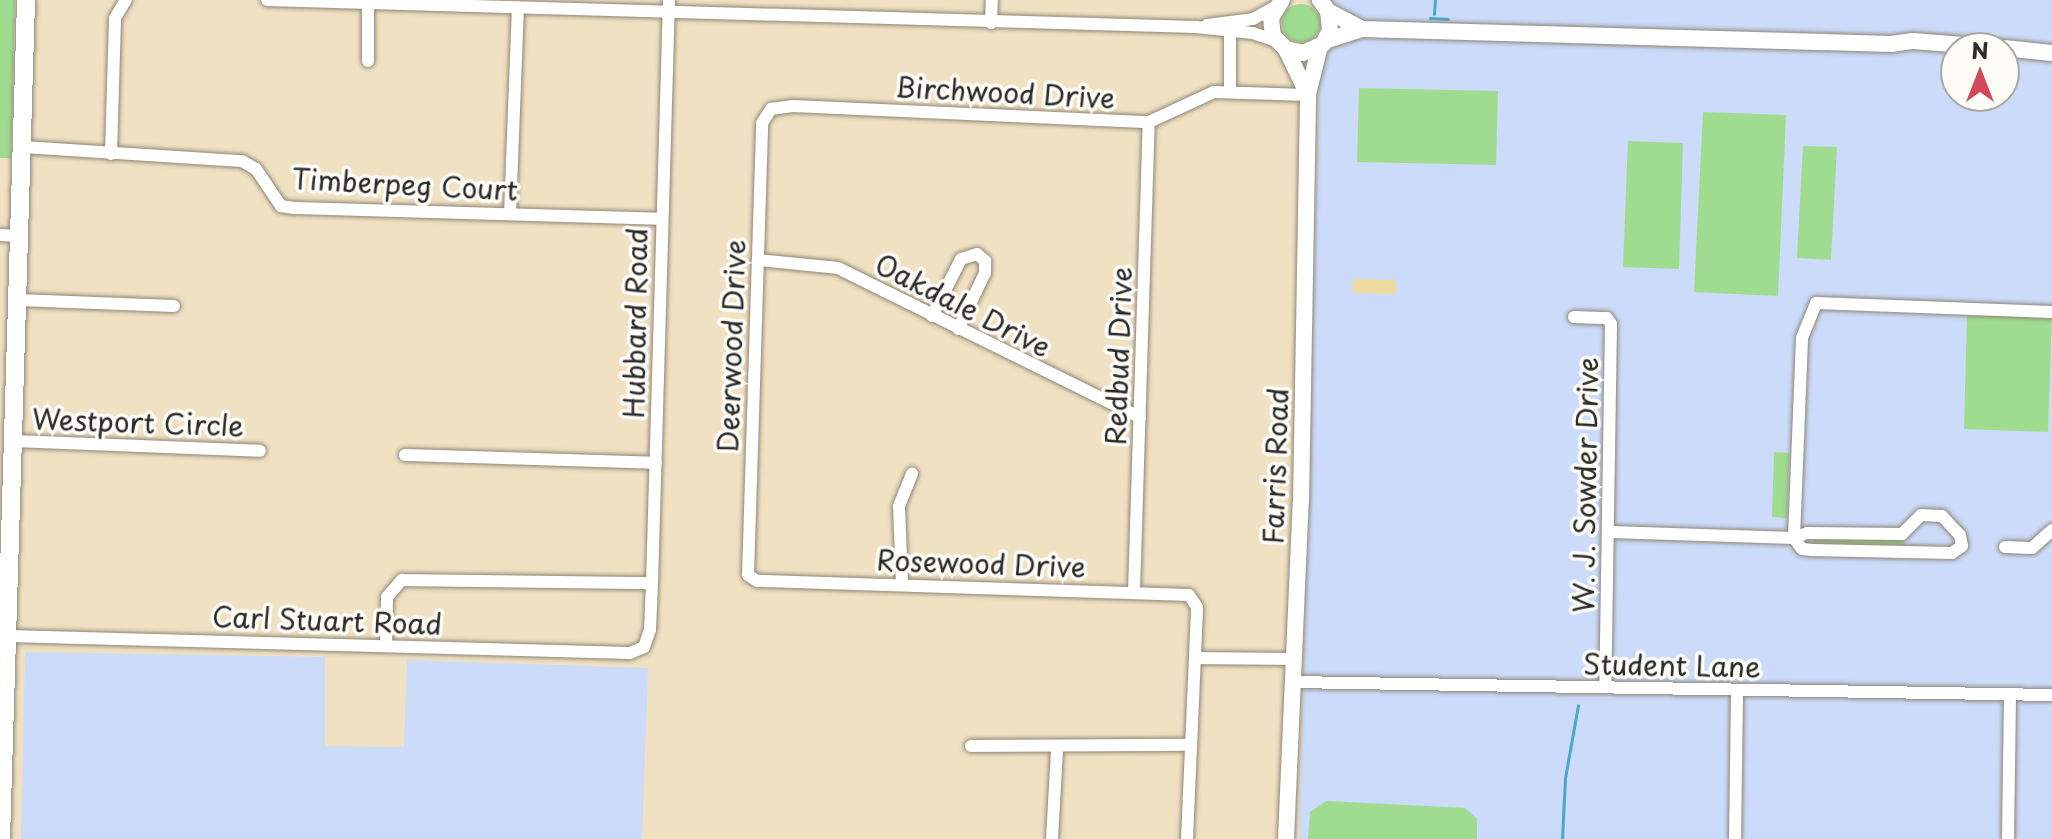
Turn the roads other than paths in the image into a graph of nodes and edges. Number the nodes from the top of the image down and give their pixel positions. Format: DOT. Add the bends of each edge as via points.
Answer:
graph roads {
  1 [pos="26,0"];
  2 [pos="126,0"];
  3 [pos="267,0"];
  4 [pos="992,0"];
  5 [pos="1279,3"];
  6 [pos="1323,3"];
  7 [pos="368,4"];
  8 [pos="669,6"];
  9 [pos="518,7"];
  10 [pos="991,23"];
  11 [pos="1196,27"];
  12 [pos="1362,29"];
  13 [pos="1230,32"];
  14 [pos="1940,43"];
  15 [pos="1322,44"];
  16 [pos="1281,45"];
  17 [pos="2020,50"];
  18 [pos="2052,53"];
  19 [pos="368,61"];
  20 [pos="1230,92"];
  21 [pos="1308,94"];
  22 [pos="771,109"];
  23 [pos="1149,122"];
  24 [pos="23,147"];
  25 [pos="111,154"];
  26 [pos="510,214"];
  27 [pos="661,219"];
  28 [pos="0,235"];
  29 [pos="19,236"];
  30 [pos="758,260"];
  31 [pos="18,300"];
  32 [pos="174,306"];
  33 [pos="2052,312"];
  34 [pos="932,316"];
  35 [pos="1574,317"];
  36 [pos="958,329"];
  37 [pos="1140,417"];
  38 [pos="14,441"];
  39 [pos="260,451"];
  40 [pos="405,455"];
  41 [pos="656,463"];
  42 [pos="912,474"];
  43 [pos="2052,530"];
  44 [pos="1611,532"];
  45 [pos="1902,534"];
  46 [pos="1794,538"];
  47 [pos="2005,547"];
  48 [pos="1912,552"];
  49 [pos="6,557"];
  50 [pos="757,581"];
  51 [pos="652,583"];
  52 [pos="902,584"];
  53 [pos="1134,591"];
  54 [pos="8,636"];
  55 [pos="386,646"];
  56 [pos="644,647"];
  57 [pos="1195,658"];
  58 [pos="1294,659"];
  59 [pos="1292,682"];
  60 [pos="1605,687"];
  61 [pos="1737,690"];
  62 [pos="2010,695"];
  63 [pos="2052,695"];
  64 [pos="2,731"];
  65 [pos="1190,745"];
  66 [pos="971,746"];
  67 [pos="1057,749"];
  68 [pos="1,839"];
  69 [pos="1052,839"];
  70 [pos="1187,839"];
  71 [pos="1286,839"];
  72 [pos="1735,839"];
  73 [pos="2008,839"];
  1 -- 24 [label="main road"];
  2 -- 25 [label="street" via="115,18"];
  3 -- 7 [label="street"];
  4 -- 10 [label="street"];
  5 -- 11 [label="street" via="1253,19"];
  5 -- 16 [label="street" via="1270,24"];
  6 -- 12 [label="street"];
  6 -- 15 [label="street, Farris Road" via="1331,23"];
  7 -- 9 [label="street"];
  7 -- 19 [label="street"];
  8 -- 9 [label="street"];
  8 -- 10 [label="street"];
  8 -- 27 [label="street, Hubbard Road"];
  9 -- 26 [label="street"];
  10 -- 11 [label="street"];
  11 -- 13 [label="street"];
  12 -- 14 [label="street"];
  12 -- 15 [label="street"];
  13 -- 16 [label="street"];
  13 -- 20 [label="street"];
  15 -- 16 [label="street" via="1303,53"];
  15 -- 21 [label="street, Farris Road"];
  16 -- 21 [label="street, Farris Road"];
  17 -- 18 [label="street"];
  20 -- 21 [label="street, Birchwood Drive"];
  20 -- 23 [label="street, Birchwood Drive" via="1214,92"];
  21 -- 58 [label="street, Farris Road"];
  22 -- 23 [label="street, Birchwood Drive"];
  22 -- 30 [label="street, Deerwood Drive" via="762,123"];
  23 -- 37 [label="street, Redbud Drive"];
  24 -- 25 [label="street, Timberpeg Court"];
  24 -- 29 [label="main road"];
  25 -- 26 [label="street, Timberpeg Court" via="242,161 256,169 281,206 294,208"];
  26 -- 27 [label="street, Timberpeg Court"];
  27 -- 41 [label="street, Hubbard Road"];
  28 -- 29 [label="street"];
  29 -- 31 [label="main road"];
  30 -- 34 [label="street, Oakdale Drive" via="838,268"];
  30 -- 50 [label="street, Deerwood Drive" via="746,560 748,575"];
  31 -- 32 [label="street"];
  31 -- 38 [label="main road"];
  33 -- 46 [label="street" via="1816,303 1802,338"];
  34 -- 36 [label="street, Oakdale Drive"];
  34 -- 36 [label="street" via="961,259 977,254 985,261 985,273"];
  35 -- 44 [label="street, W. J. Sowder Drive" via="1607,318 1611,324"];
  36 -- 37 [label="street, Oakdale Drive"];
  37 -- 53 [label="street, Redbud Drive"];
  38 -- 39 [label="street, Westport Circle"];
  38 -- 49 [label="main road"];
  40 -- 41 [label="street"];
  41 -- 51 [label="street, Hubbard Road"];
  42 -- 52 [label="street" via="899,506"];
  43 -- 47 [label="street" via="2032,548"];
  44 -- 46 [label="street"];
  44 -- 60 [label="street, W. J. Sowder Drive"];
  45 -- 46 [label="street" via="1807,533"];
  45 -- 48 [label="street" via="1912,539"];
  45 -- 48 [label="street" via="1921,515 1942,516 1962,540 1952,553"];
  46 -- 48 [label="street" via="1802,549"];
  49 -- 54 [label="main road"];
  50 -- 52 [label="street, Rosewood Drive"];
  51 -- 55 [label="street" via="402,580 387,597"];
  51 -- 56 [label="street, Hubbard Road"];
  52 -- 53 [label="street, Rosewood Drive"];
  53 -- 57 [label="street, Rosewood Drive" via="1189,595 1197,607"];
  54 -- 55 [label="street, Carl Stuart Road"];
  54 -- 64 [label="main road"];
  55 -- 56 [label="street, Carl Stuart Road" via="630,653"];
  57 -- 58 [label="street"];
  57 -- 65 [label="street"];
  58 -- 59 [label="street, Farris Road"];
  59 -- 60 [label="street, Student Lane"];
  59 -- 71 [label="street, Farris Road"];
  60 -- 61 [label="street, Student Lane"];
  61 -- 62 [label="street, Student Lane"];
  61 -- 72 [label="street"];
  62 -- 63 [label="street, Student Lane"];
  62 -- 73 [label="street"];
  64 -- 68 [label="main road"];
  65 -- 67 [label="street"];
  65 -- 70 [label="street"];
  66 -- 67 [label="street"];
  67 -- 69 [label="street"];
}
